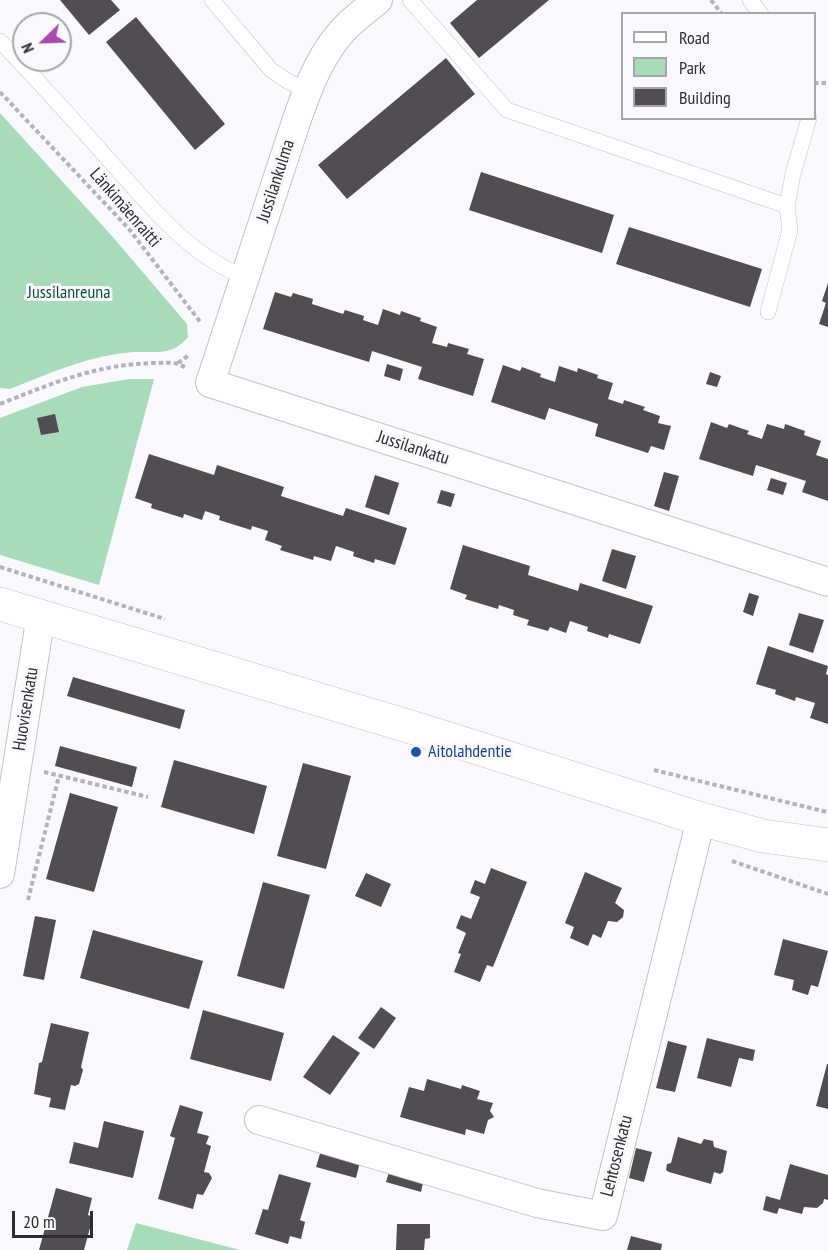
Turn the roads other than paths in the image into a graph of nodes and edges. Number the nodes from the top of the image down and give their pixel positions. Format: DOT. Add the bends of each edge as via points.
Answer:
graph roads {
  1 [pos="212,0"];
  2 [pos="378,0"];
  3 [pos="410,0"];
  4 [pos="750,0"];
  5 [pos="759,12"];
  6 [pos="0,41"];
  7 [pos="307,90"];
  8 [pos="808,120"];
  9 [pos="787,206"];
  10 [pos="245,277"];
  11 [pos="768,312"];
  12 [pos="210,383"];
  13 [pos="828,582"];
  14 [pos="0,604"];
  15 [pos="41,615"];
  16 [pos="701,819"];
  17 [pos="763,836"];
  18 [pos="828,845"];
  19 [pos="828,868"];
  20 [pos="0,874"];
  21 [pos="259,1120"];
  1 -- 7 [label="lane" via="270,70"];
  2 -- 7 [label="street, Jussilankulma" via="336,38"];
  3 -- 9 [label="lane" via="507,110"];
  4 -- 5 [label="lane"];
  6 -- 10 [label="lane" via="164,221 206,257"];
  7 -- 10 [label="street, Jussilankulma"];
  8 -- 9 [label="lane"];
  9 -- 11 [label="lane" via="790,230"];
  10 -- 12 [label="street, Jussilankulma"];
  12 -- 13 [label="street, Jussilankatu"];
  14 -- 15 [label="main road"];
  15 -- 16 [label="main road"];
  15 -- 20 [label="street, Huovisenkatu"];
  16 -- 17 [label="main road"];
  16 -- 21 [label="street, Lehtosenkatu" via="603,1216 537,1203"];
  17 -- 18 [label="main road"];
  17 -- 19 [label="main road"];
}
